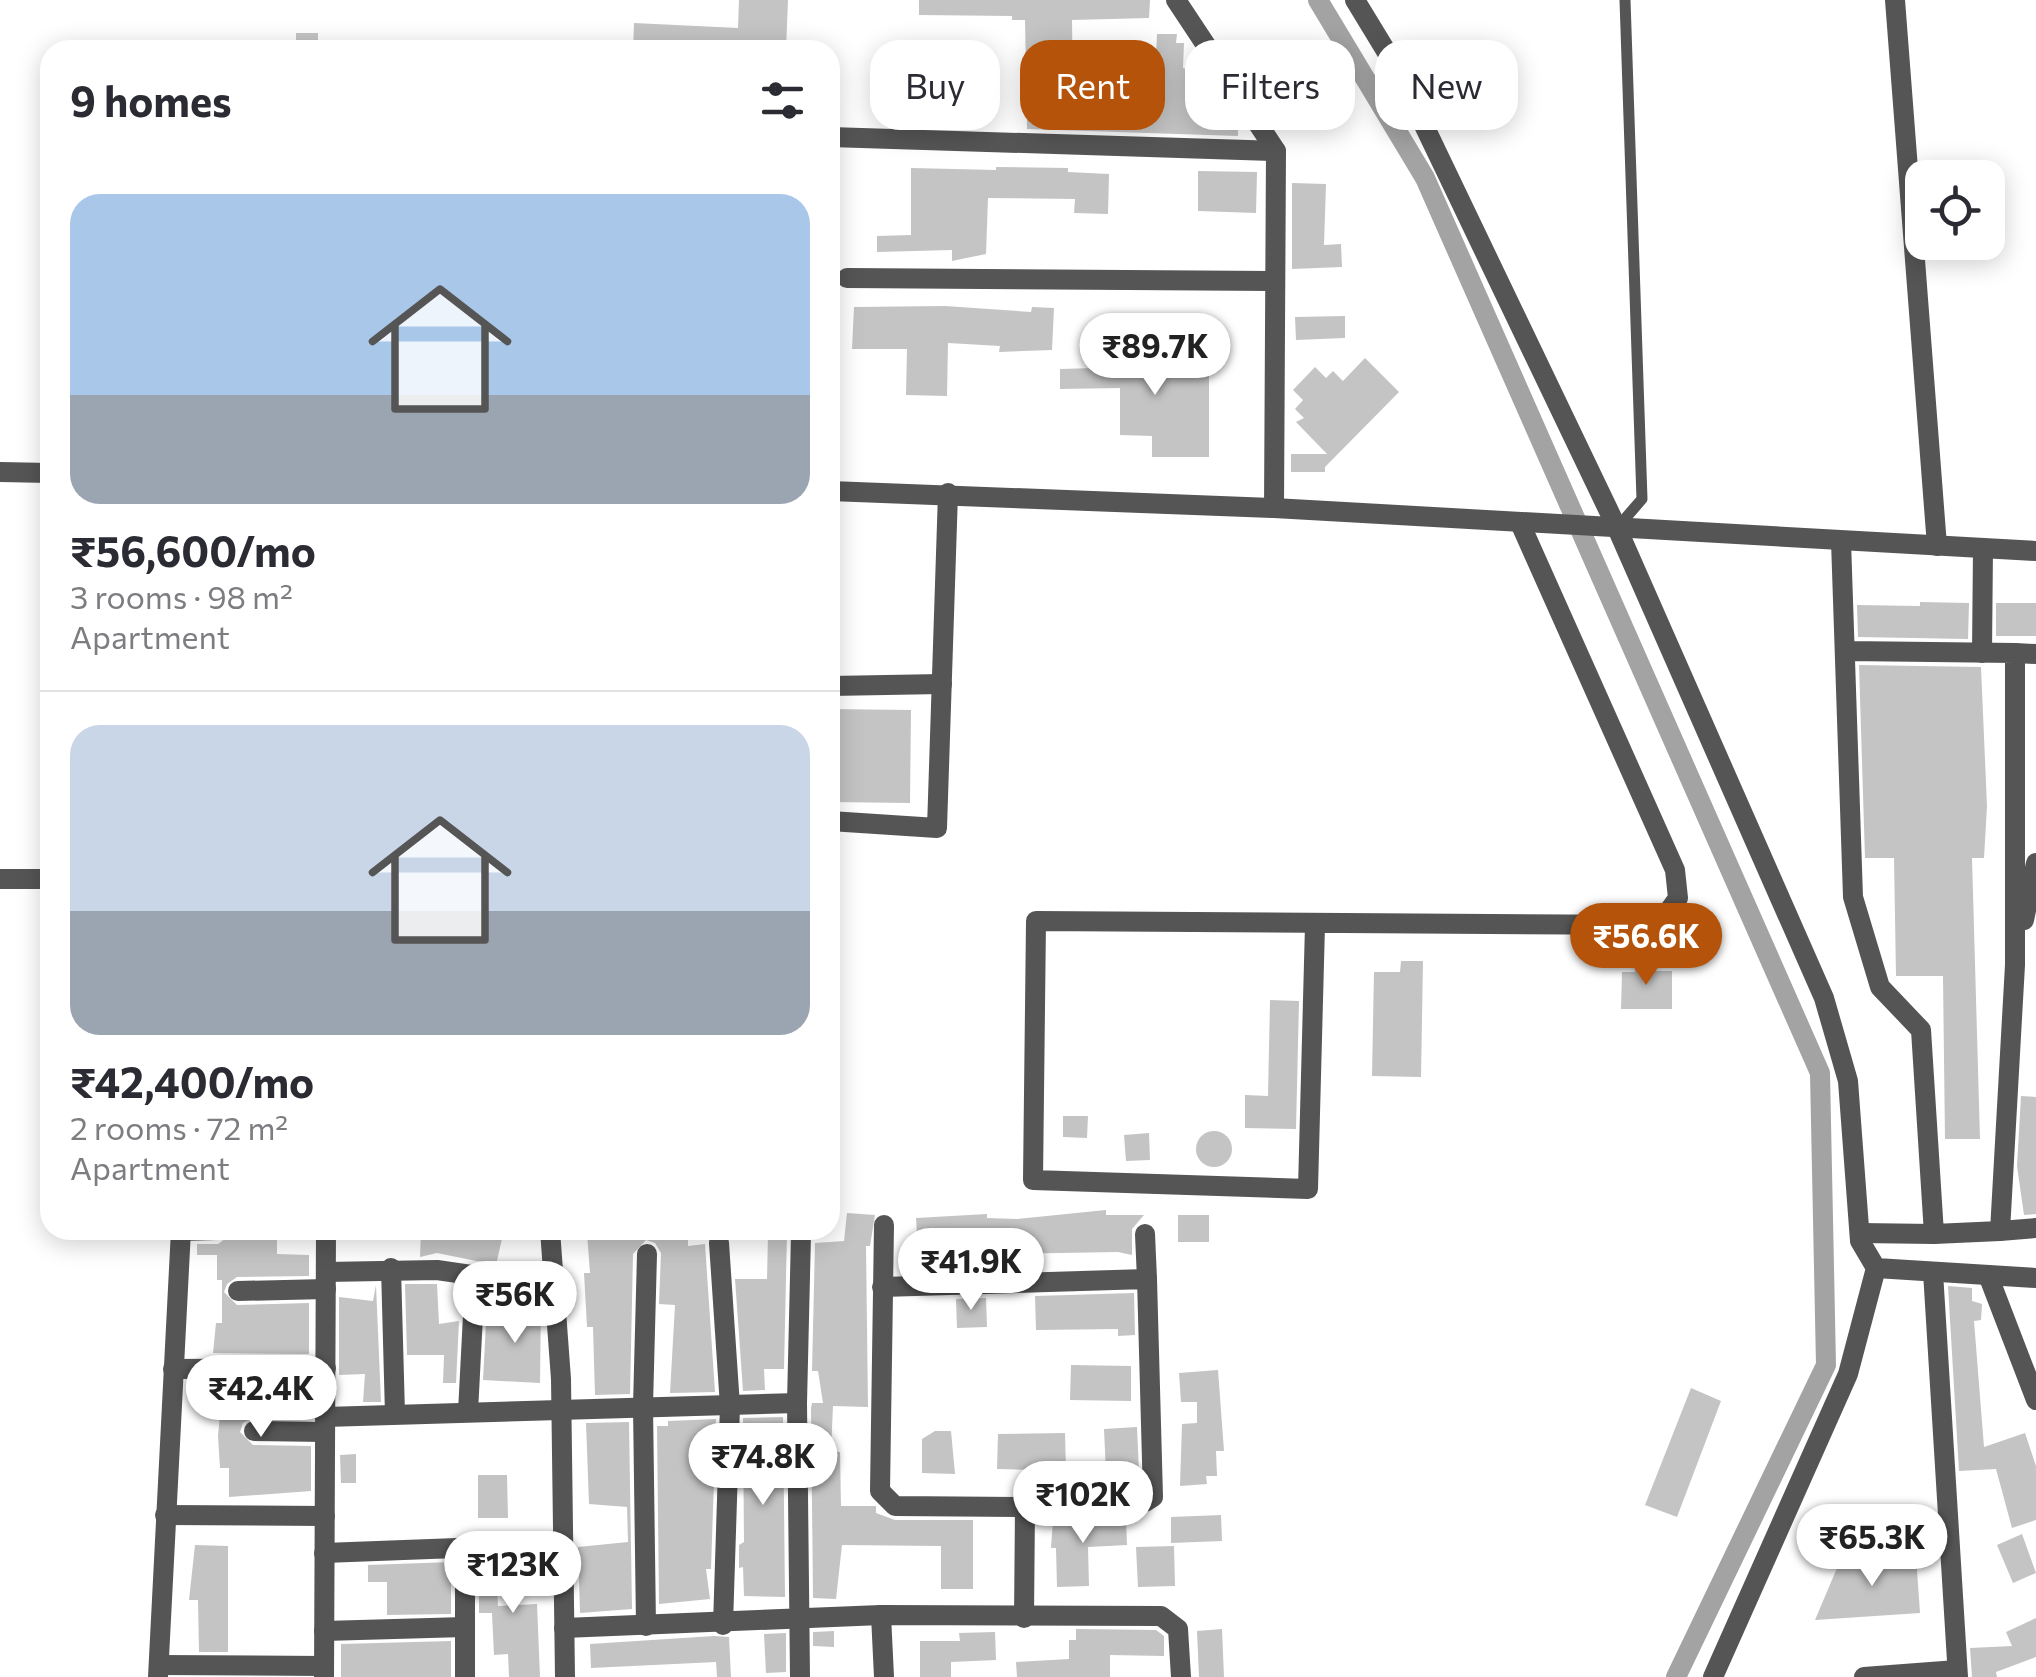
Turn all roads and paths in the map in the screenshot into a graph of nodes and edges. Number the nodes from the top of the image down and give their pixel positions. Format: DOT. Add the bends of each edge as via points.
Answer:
graph roads {
  1 [pos="1176,0"];
  2 [pos="1355,0"];
  3 [pos="1625,0"];
  4 [pos="1894,0"];
  5 [pos="840,137"];
  6 [pos="1276,151"];
  7 [pos="848,278"];
  8 [pos="1274,281"];
  9 [pos="0,472"];
  10 [pos="40,473"];
  11 [pos="840,491"];
  12 [pos="948,494"];
  13 [pos="1274,508"];
  14 [pos="1520,524"];
  15 [pos="1613,528"];
  16 [pos="1841,540"];
  17 [pos="1937,546"];
  18 [pos="1983,548"];
  19 [pos="2036,551"];
  20 [pos="1848,651"];
  21 [pos="1982,653"];
  22 [pos="2025,654"];
  23 [pos="942,684"];
  24 [pos="840,686"];
  25 [pos="840,822"];
  26 [pos="2036,863"];
  27 [pos="0,878"];
  28 [pos="40,879"];
  29 [pos="1315,925"];
  30 [pos="2015,965"];
  31 [pos="884,1224"];
  32 [pos="2036,1228"];
  33 [pos="2000,1230"];
  34 [pos="1860,1233"];
  35 [pos="1146,1234"];
  36 [pos="1934,1234"];
  37 [pos="180,1240"];
  38 [pos="326,1240"];
  39 [pos="551,1240"];
  40 [pos="801,1240"];
  41 [pos="720,1244"];
  42 [pos="647,1254"];
  43 [pos="391,1268"];
  44 [pos="1876,1268"];
  45 [pos="1934,1272"];
  46 [pos="1988,1275"];
  47 [pos="475,1277"];
  48 [pos="2036,1278"];
  49 [pos="1146,1279"];
  50 [pos="326,1280"];
  51 [pos="554,1287"];
  52 [pos="882,1287"];
  53 [pos="238,1291"];
  54 [pos="326,1368"];
  55 [pos="173,1369"];
  56 [pos="2036,1400"];
  57 [pos="797,1403"];
  58 [pos="643,1406"];
  59 [pos="730,1406"];
  60 [pos="561,1408"];
  61 [pos="468,1412"];
  62 [pos="395,1414"];
  63 [pos="325,1425"];
  64 [pos="254,1431"];
  65 [pos="1025,1507"];
  66 [pos="166,1515"];
  67 [pos="325,1516"];
  68 [pos="563,1544"];
  69 [pos="465,1548"];
  70 [pos="324,1553"];
  71 [pos="880,1615"];
  72 [pos="1024,1618"];
  73 [pos="800,1620"];
  74 [pos="723,1625"];
  75 [pos="646,1626"];
  76 [pos="465,1627"];
  77 [pos="564,1628"];
  78 [pos="324,1631"];
  79 [pos="158,1671"];
  80 [pos="324,1671"];
  81 [pos="1958,1673"];
  82 [pos="466,1677"];
  83 [pos="565,1677"];
  84 [pos="800,1677"];
  85 [pos="884,1677"];
  86 [pos="1181,1677"];
  87 [pos="1713,1677"];
  88 [pos="1864,1677"];
  1 -- 6 [label="street"];
  2 -- 15 [label="street" via="1397,69"];
  3 -- 15 [label="lane" via="1642,499"];
  4 -- 17 [label="street"];
  5 -- 6 [label="street"];
  6 -- 8 [label="street"];
  7 -- 8 [label="street"];
  8 -- 13 [label="street"];
  9 -- 10 [label="street"];
  11 -- 12 [label="street"];
  12 -- 13 [label="street"];
  12 -- 23 [label="street"];
  13 -- 14 [label="street"];
  14 -- 15 [label="street"];
  14 -- 29 [label="street" via="1675,870 1678,898 1659,925"];
  15 -- 16 [label="street"];
  15 -- 34 [label="street" via="1824,998 1848,1081"];
  16 -- 17 [label="street"];
  16 -- 20 [label="street"];
  17 -- 18 [label="street"];
  18 -- 19 [label="street"];
  18 -- 21 [label="street"];
  20 -- 21 [label="street"];
  20 -- 36 [label="street" via="1853,897 1880,988 1921,1030"];
  21 -- 22 [label="street"];
  22 -- 30 [label="street"];
  23 -- 24 [label="street"];
  23 -- 25 [label="street" via="937,828"];
  26 -- 30 [label="street"];
  27 -- 28 [label="street"];
  29 -- 29 [label="street" via="1036,921 1032,1180 1308,1189"];
  30 -- 33 [label="street"];
  31 -- 52 [label="street"];
  32 -- 33 [label="street"];
  33 -- 36 [label="street"];
  34 -- 36 [label="street"];
  34 -- 44 [label="street"];
  35 -- 49 [label="street"];
  37 -- 55 [label="street"];
  38 -- 50 [label="street"];
  39 -- 51 [label="street"];
  40 -- 57 [label="street"];
  41 -- 59 [label="street"];
  42 -- 58 [label="street"];
  43 -- 47 [label="street"];
  43 -- 50 [label="street"];
  43 -- 62 [label="street"];
  44 -- 45 [label="street"];
  44 -- 87 [label="street" via="1848,1374"];
  45 -- 46 [label="street"];
  45 -- 81 [label="street"];
  46 -- 48 [label="street"];
  46 -- 56 [label="street"];
  47 -- 51 [label="street"];
  47 -- 61 [label="street"];
  49 -- 52 [label="street"];
  49 -- 65 [label="street" via="1153,1498"];
  50 -- 53 [label="street"];
  50 -- 54 [label="street"];
  51 -- 60 [label="street"];
  52 -- 65 [label="street" via="880,1492 895,1506"];
  54 -- 55 [label="street"];
  54 -- 63 [label="street"];
  55 -- 66 [label="street"];
  57 -- 59 [label="street"];
  57 -- 73 [label="street"];
  58 -- 59 [label="street"];
  58 -- 60 [label="street"];
  58 -- 75 [label="street"];
  59 -- 74 [label="street"];
  60 -- 61 [label="street"];
  60 -- 68 [label="street"];
  61 -- 62 [label="street"];
  62 -- 63 [label="street"];
  63 -- 64 [label="street"];
  63 -- 67 [label="street"];
  65 -- 72 [label="street"];
  66 -- 67 [label="street"];
  66 -- 79 [label="street"];
  67 -- 70 [label="street"];
  68 -- 69 [label="street"];
  68 -- 77 [label="street"];
  69 -- 70 [label="street"];
  69 -- 76 [label="street"];
  70 -- 78 [label="street"];
  71 -- 72 [label="street"];
  71 -- 73 [label="street"];
  71 -- 85 [label="street"];
  72 -- 86 [label="street" via="1161,1616 1178,1629"];
  73 -- 74 [label="street"];
  73 -- 84 [label="street"];
  74 -- 75 [label="street"];
  75 -- 77 [label="street"];
  76 -- 78 [label="street"];
  76 -- 82 [label="street"];
  77 -- 83 [label="street"];
  78 -- 80 [label="street"];
  79 -- 80 [label="street"];
  81 -- 88 [label="street"];
}
